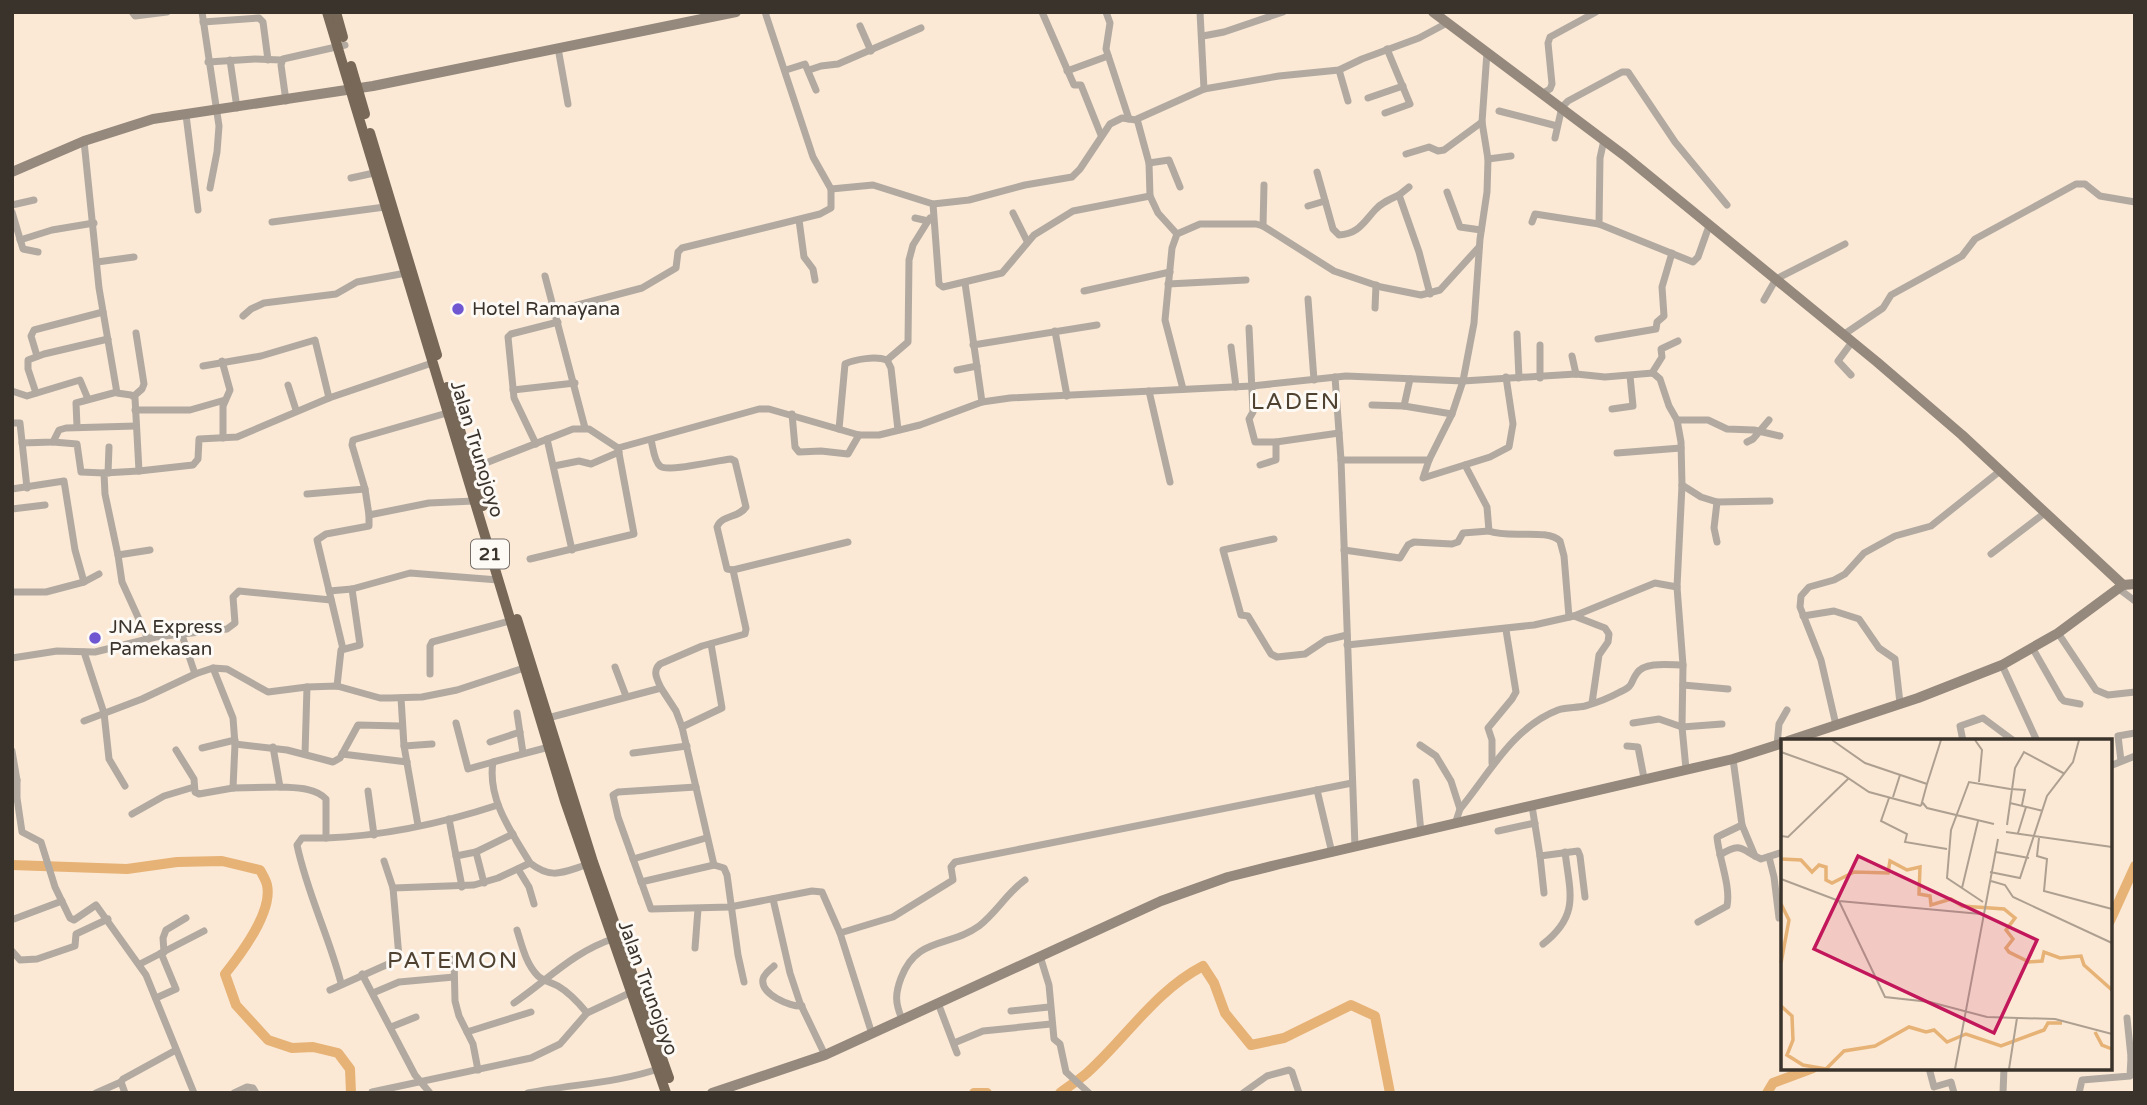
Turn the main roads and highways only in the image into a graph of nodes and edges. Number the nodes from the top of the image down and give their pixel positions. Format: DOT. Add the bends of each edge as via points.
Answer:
graph roads {
  1 [pos="327,12"];
  2 [pos="336,12"];
  3 [pos="736,12"];
  4 [pos="1433,12"];
  5 [pos="722,14"];
  6 [pos="694,16"];
  7 [pos="342,46"];
  8 [pos="354,90"];
  9 [pos="12,172"];
  10 [pos="473,468"];
  11 [pos="2135,584"];
  12 [pos="2121,587"];
  13 [pos="544,719"];
  14 [pos="1818,736"];
  15 [pos="1800,739"];
  16 [pos="1780,744"];
  17 [pos="615,938"];
  18 [pos="661,1067"];
  19 [pos="666,1093"];
  20 [pos="673,1093"];
  21 [pos="712,1093"];
  1 -- 7 [label="highway, Jalan Trunojoyo / 21"];
  2 -- 7 [label="highway, Jalan Trunojoyo / 21"];
  3 -- 5 [label="main road"];
  4 -- 12 [label="main road" via="1604,140 1937,413"];
  5 -- 6 [label="main road"];
  6 -- 8 [label="main road"];
  7 -- 8 [label="highway, Jalan Trunojoyo / 21"];
  8 -- 9 [label="main road" via="153,119 84,141"];
  8 -- 10 [label="highway, Jalan Trunojoyo / 21"];
  8 -- 10 [label="highway, Jalan Trunojoyo / 21" via="374,173 447,413"];
  10 -- 13 [label="highway, Jalan Trunojoyo / 21"];
  10 -- 13 [label="highway, Jalan Trunojoyo / 21" via="474,501"];
  11 -- 12 [label="main road"];
  12 -- 14 [label="main road" via="2058,633 2002,665 1962,683 1836,724"];
  13 -- 17 [label="highway, Jalan Trunojoyo / 21"];
  13 -- 17 [label="highway, Jalan Trunojoyo / 21" via="586,865"];
  14 -- 15 [label="main road"];
  16 -- 21 [label="main road" via="1228,877 1124,916 825,1055"];
  17 -- 18 [label="highway, Jalan Trunojoyo / 21"];
  18 -- 19 [label="highway, Jalan Trunojoyo / 21"];
  18 -- 20 [label="highway, Jalan Trunojoyo / 21"];
}
